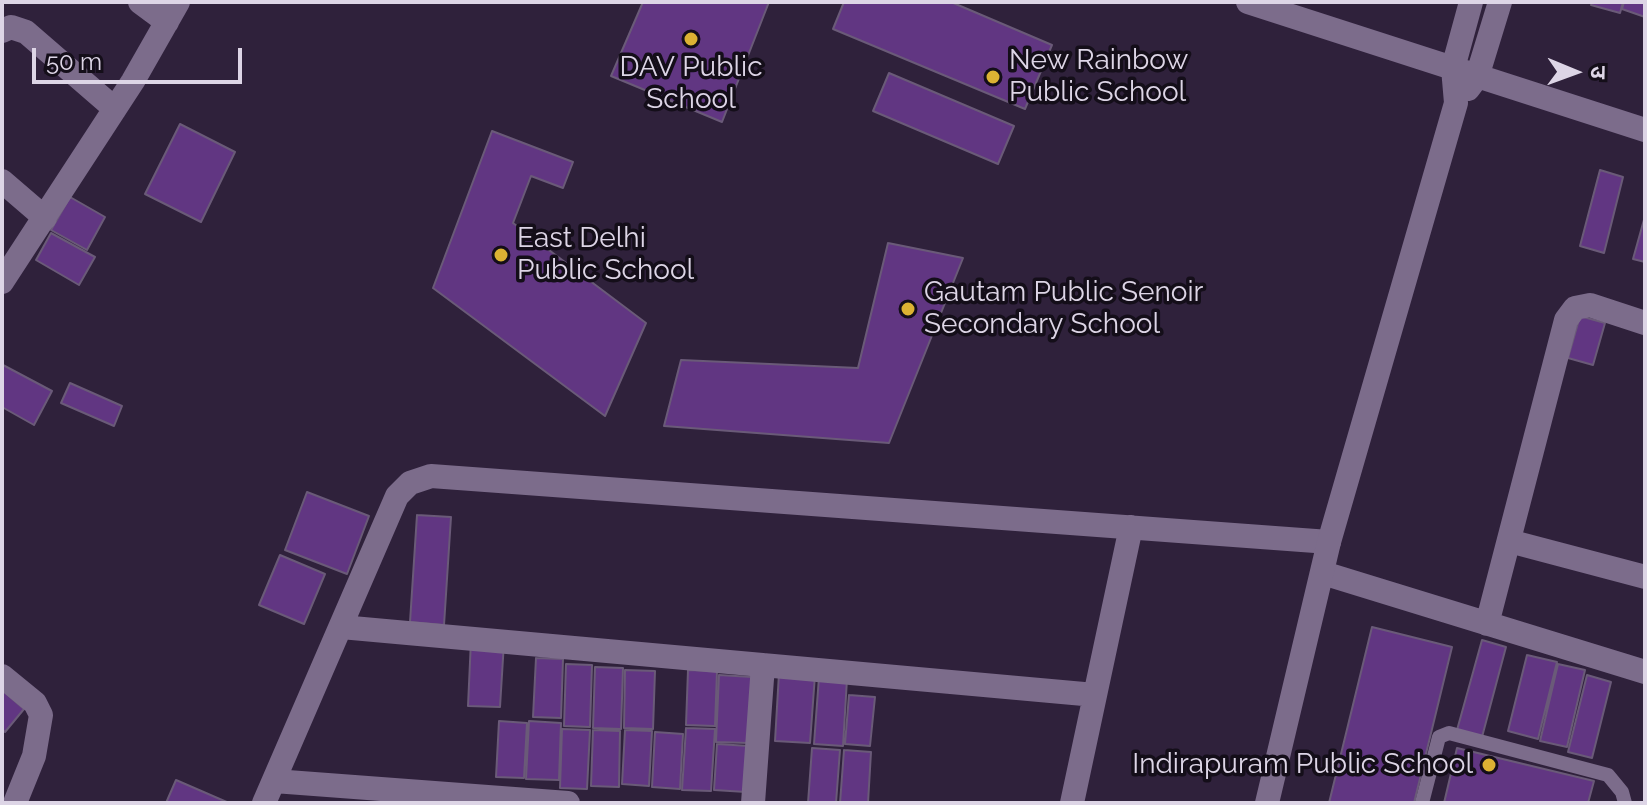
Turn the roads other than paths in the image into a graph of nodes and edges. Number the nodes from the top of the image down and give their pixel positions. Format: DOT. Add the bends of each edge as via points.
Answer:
graph roads {
  1 [pos="140,2"];
  2 [pos="1248,2"];
  3 [pos="1471,2"];
  4 [pos="1500,2"];
  5 [pos="173,12"];
  6 [pos="2,31"];
  7 [pos="1453,68"];
  8 [pos="1477,77"];
  9 [pos="1456,103"];
  10 [pos="115,109"];
  11 [pos="1645,130"];
  12 [pos="2,181"];
  13 [pos="45,218"];
  14 [pos="2,282"];
  15 [pos="1645,323"];
  16 [pos="1131,527"];
  17 [pos="1509,541"];
  18 [pos="1329,542"];
  19 [pos="1323,573"];
  20 [pos="1645,577"];
  21 [pos="1487,624"];
  22 [pos="341,627"];
  23 [pos="763,665"];
  24 [pos="1645,672"];
  25 [pos="2,676"];
  26 [pos="1095,695"];
  27 [pos="269,792"];
  28 [pos="15,803"];
  29 [pos="568,803"];
  30 [pos="753,803"];
  31 [pos="1072,803"];
  32 [pos="1267,803"];
  33 [pos="1422,803"];
  34 [pos="1625,803"];
  1 -- 5 [label="street"];
  2 -- 7 [label="street"];
  3 -- 7 [label="street"];
  4 -- 8 [label="street"];
  5 -- 10 [label="street"];
  6 -- 10 [label="street" via="19,27"];
  7 -- 8 [label="street"];
  7 -- 9 [label="street"];
  8 -- 9 [label="street"];
  8 -- 11 [label="street"];
  9 -- 18 [label="street"];
  10 -- 13 [label="street"];
  12 -- 13 [label="street"];
  13 -- 14 [label="street"];
  15 -- 17 [label="street" via="1590,305 1575,308 1566,320"];
  16 -- 18 [label="street"];
  16 -- 22 [label="street" via="431,476 410,483 397,496"];
  16 -- 26 [label="street"];
  17 -- 20 [label="street"];
  17 -- 21 [label="street"];
  18 -- 19 [label="street"];
  19 -- 21 [label="street"];
  19 -- 32 [label="street"];
  21 -- 24 [label="street"];
  22 -- 23 [label="street"];
  22 -- 27 [label="street"];
  23 -- 26 [label="street"];
  23 -- 30 [label="street"];
  25 -- 28 [label="street" via="35,703 41,715 34,756"];
  26 -- 31 [label="street"];
  27 -- 29 [label="street"];
  33 -- 34 [label="lane" via="1439,737 1449,733 1608,775"];
}
